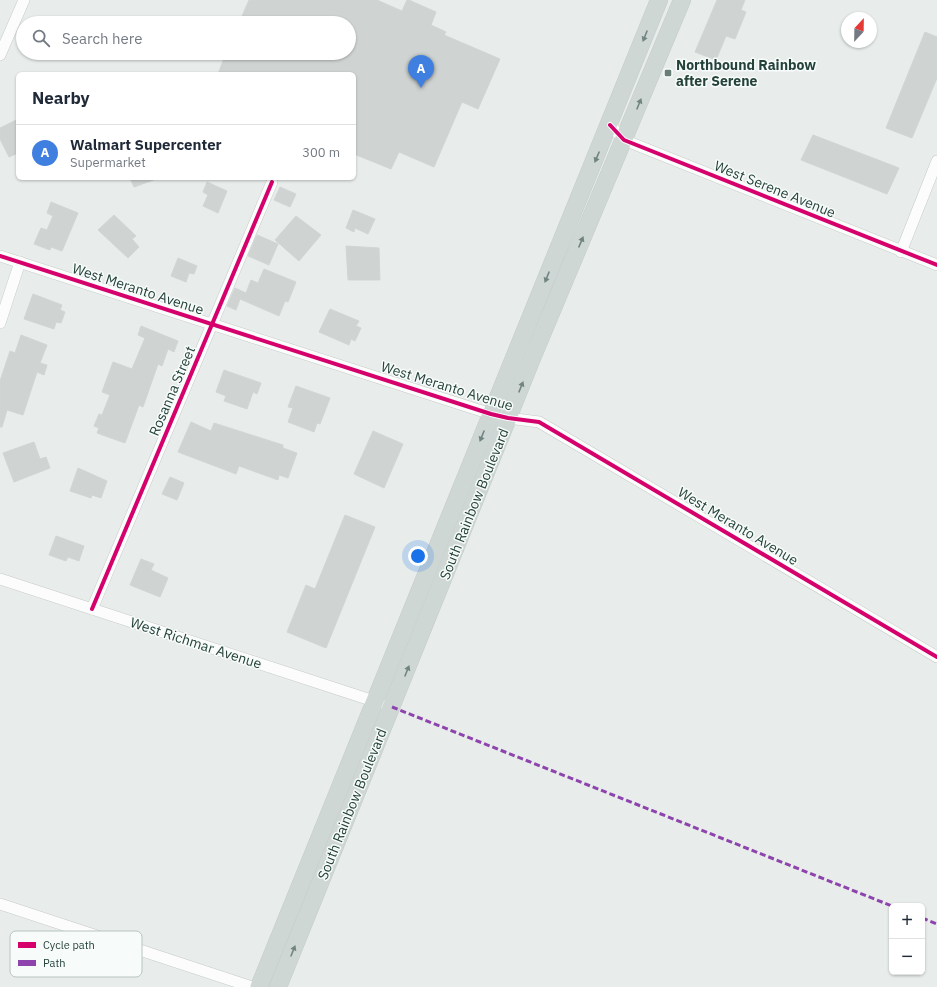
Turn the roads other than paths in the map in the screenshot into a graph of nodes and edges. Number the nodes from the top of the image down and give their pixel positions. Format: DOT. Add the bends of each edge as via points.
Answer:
graph roads {
  1 [pos="24,0"];
  2 [pos="659,0"];
  3 [pos="682,0"];
  4 [pos="17,16"];
  5 [pos="16,18"];
  6 [pos="0,55"];
  7 [pos="610,126"];
  8 [pos="624,140"];
  9 [pos="937,161"];
  10 [pos="272,182"];
  11 [pos="901,252"];
  12 [pos="0,256"];
  13 [pos="20,262"];
  14 [pos="937,265"];
  15 [pos="0,323"];
  16 [pos="212,324"];
  17 [pos="491,414"];
  18 [pos="508,418"];
  19 [pos="0,579"];
  20 [pos="92,609"];
  21 [pos="937,656"];
  22 [pos="374,701"];
  23 [pos="392,707"];
  24 [pos="0,904"];
  25 [pos="82,931"];
  26 [pos="142,951"];
  27 [pos="252,987"];
  28 [pos="259,987"];
  29 [pos="278,987"];
  1 -- 4 [label="street"];
  2 -- 7 [label="main road, South Rainbow Boulevard, one-way"];
  8 -- 3 [label="main road, South Rainbow Boulevard, one-way"];
  5 -- 6 [label="street"];
  7 -- 8 [label="street, West Serene Avenue"];
  7 -- 17 [label="main road, South Rainbow Boulevard, one-way"];
  8 -- 11 [label="street, West Serene Avenue"];
  18 -- 8 [label="main road, South Rainbow Boulevard, one-way"];
  9 -- 11 [label="street"];
  10 -- 16 [label="street, Rosanna Street"];
  11 -- 14 [label="street, West Serene Avenue"];
  12 -- 13 [label="street, West Meranto Avenue"];
  13 -- 15 [label="street"];
  13 -- 16 [label="street, West Meranto Avenue"];
  16 -- 17 [label="street, West Meranto Avenue"];
  16 -- 20 [label="street, Rosanna Street"];
  17 -- 18 [label="street, West Meranto Avenue"];
  17 -- 22 [label="main road, South Rainbow Boulevard, one-way"];
  18 -- 21 [label="street, West Meranto Avenue" via="539,422"];
  23 -- 18 [label="main road, South Rainbow Boulevard, one-way"];
  19 -- 20 [label="street, West Richmar Avenue"];
  20 -- 22 [label="street, West Richmar Avenue"];
  22 -- 23 [label="street, West Richmar Avenue"];
  22 -- 28 [label="main road, South Rainbow Boulevard"];
  29 -- 23 [label="main road, South Rainbow Boulevard, one-way"];
  24 -- 25 [label="street"];
  26 -- 27 [label="street"];
}
